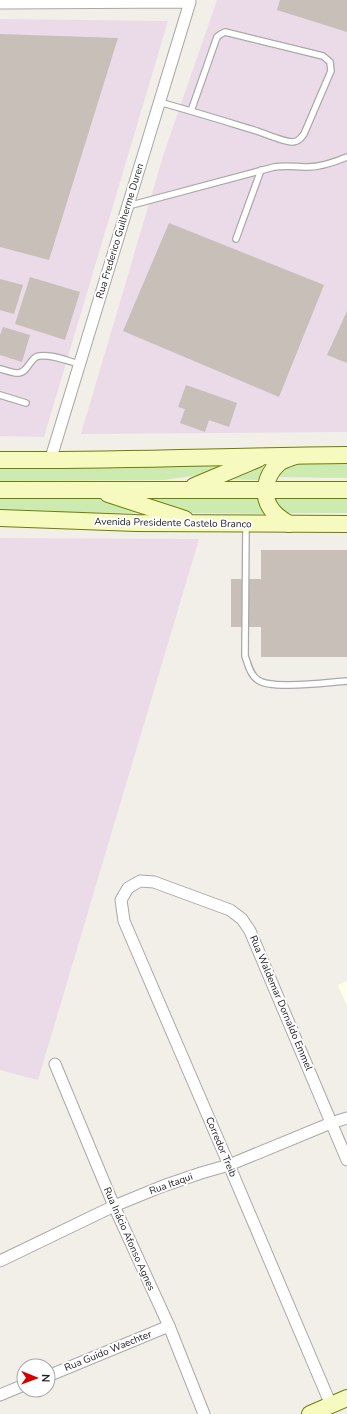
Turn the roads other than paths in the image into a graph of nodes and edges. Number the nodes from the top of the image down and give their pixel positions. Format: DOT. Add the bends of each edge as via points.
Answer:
graph roads {
  1 [pos="0,3"];
  2 [pos="159,102"];
  3 [pos="191,111"];
  4 [pos="347,157"];
  5 [pos="261,170"];
  6 [pos="128,206"];
  7 [pos="236,239"];
  8 [pos="79,364"];
  9 [pos="0,369"];
  10 [pos="0,395"];
  11 [pos="26,403"];
  12 [pos="297,455"];
  13 [pos="347,455"];
  14 [pos="266,456"];
  15 [pos="0,460"];
  16 [pos="50,461"];
  17 [pos="188,489"];
  18 [pos="0,490"];
  19 [pos="95,490"];
  20 [pos="265,490"];
  21 [pos="347,490"];
  22 [pos="0,518"];
  23 [pos="200,524"];
  24 [pos="246,524"];
  25 [pos="289,524"];
  26 [pos="347,524"];
  27 [pos="347,681"];
  28 [pos="128,888"];
  29 [pos="55,1064"];
  30 [pos="347,1118"];
  31 [pos="331,1123"];
  32 [pos="347,1160"];
  33 [pos="229,1165"];
  34 [pos="114,1206"];
  35 [pos="0,1261"];
  36 [pos="169,1326"];
  37 [pos="56,1373"];
  38 [pos="16,1389"];
  39 [pos="0,1395"];
  40 [pos="347,1398"];
  41 [pos="331,1406"];
  42 [pos="204,1414"];
  43 [pos="310,1414"];
  1 -- 2 [label="street, Rua Frederico Guilherme Duren" via="190,2"];
  2 -- 3 [label="lane"];
  2 -- 6 [label="street, Rua Frederico Guilherme Duren"];
  3 -- 3 [label="lane" via="293,142 304,134 332,71 330,62 323,56 225,32 217,37"];
  4 -- 5 [label="lane" via="321,166 285,165"];
  5 -- 6 [label="lane"];
  5 -- 7 [label="lane"];
  6 -- 8 [label="street, Rua Frederico Guilherme Duren"];
  8 -- 9 [label="lane" via="40,356 35,357 22,372"];
  8 -- 16 [label="street, Rua Frederico Guilherme Duren"];
  10 -- 11 [label="lane"];
  12 -- 13 [label="main road"];
  12 -- 14 [label="main road"];
  12 -- 20 [label="main road" via="278,464 268,478"];
  14 -- 16 [label="main road"];
  14 -- 17 [label="main road"];
  15 -- 16 [label="main road"];
  17 -- 19 [label="main road"];
  17 -- 20 [label="main road"];
  18 -- 19 [label="main road"];
  19 -- 23 [label="main road"];
  20 -- 21 [label="main road"];
  20 -- 25 [label="main road" via="272,511"];
  22 -- 23 [label="main road, Avenida Presidente Castelo Branco"];
  23 -- 24 [label="main road, Avenida Presidente Castelo Branco"];
  24 -- 25 [label="main road, Avenida Presidente Castelo Branco"];
  24 -- 27 [label="lane" via="245,656 250,670 258,681 276,685"];
  25 -- 26 [label="main road, Avenida Presidente Castelo Branco"];
  28 -- 31 [label="street, Rua Waldemar Dornaldo Emmel" via="140,881 154,882 230,910 242,919 250,931"];
  28 -- 33 [label="street, Corredor Treib" via="121,900 124,921"];
  29 -- 34 [label="street, Rua Inácio Afonso Agnes"];
  30 -- 31 [label="street, Rua Itaqui"];
  31 -- 32 [label="street, Rua Waldemar Dornaldo Emmel"];
  31 -- 33 [label="street, Rua Itaqui"];
  33 -- 34 [label="street, Rua Itaqui" via="163,1186"];
  33 -- 41 [label="street, Corredor Treib"];
  34 -- 35 [label="street, Rua Itaqui"];
  34 -- 36 [label="street, Rua Inácio Afonso Agnes"];
  36 -- 37 [label="street, Rua Guido Waechter"];
  36 -- 42 [label="street, Rua Inácio Afonso Agnes"];
  38 -- 39 [label="street"];
  40 -- 41 [label="main road"];
  41 -- 43 [label="main road"];
}
